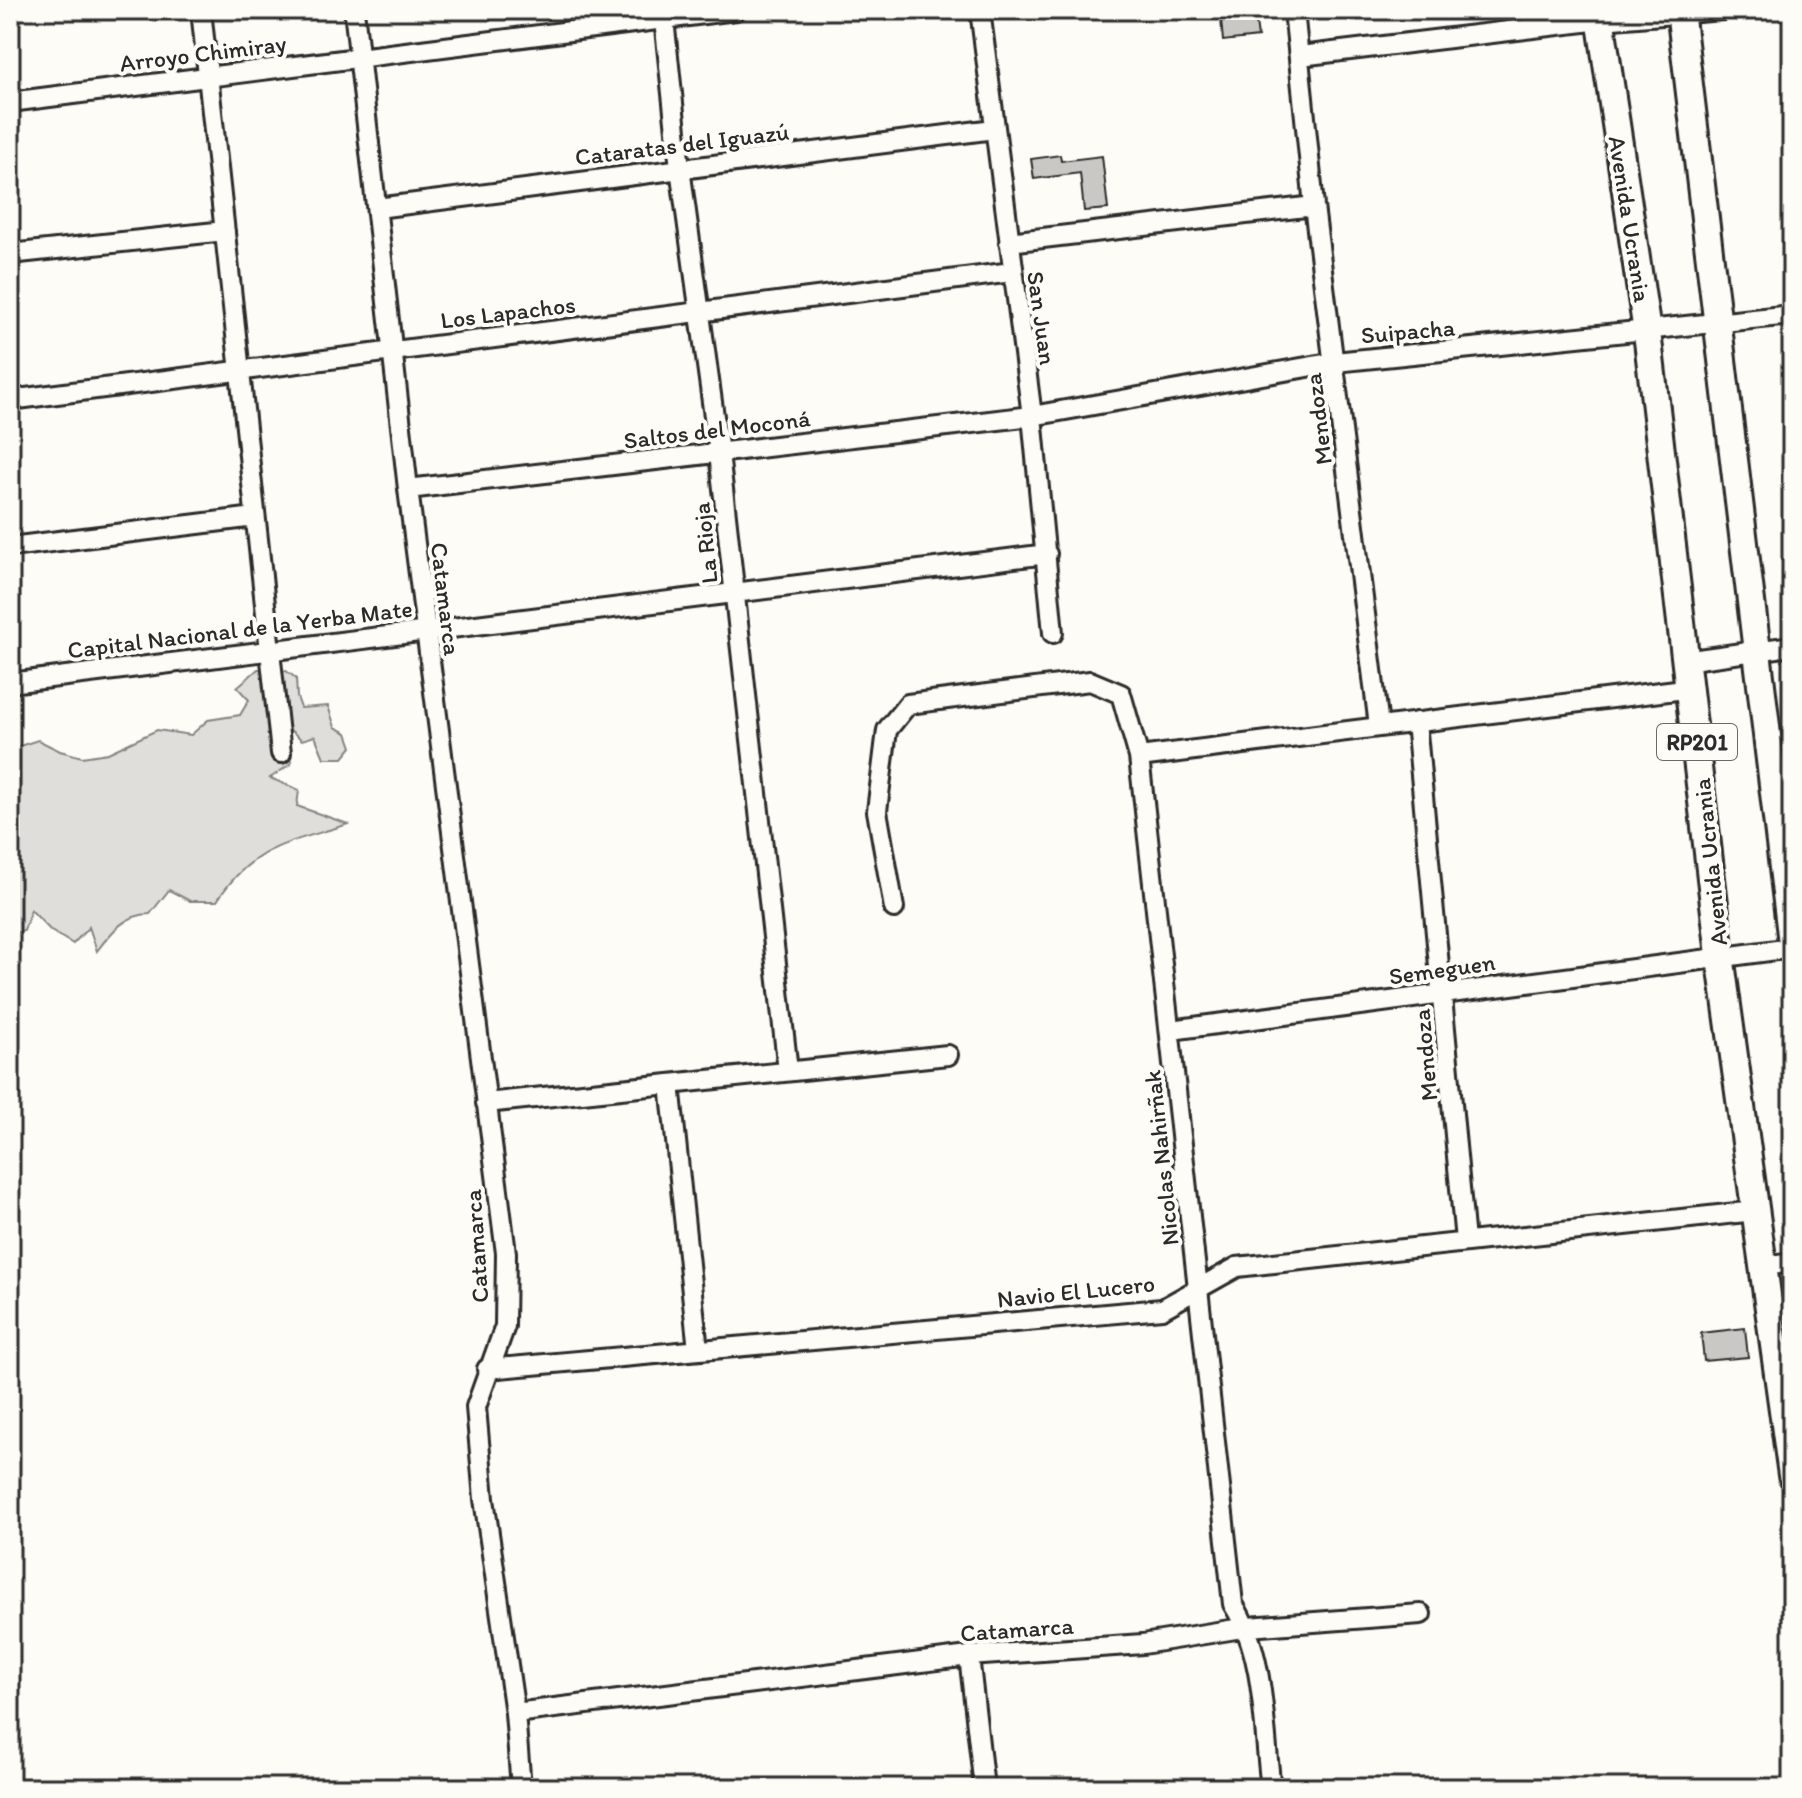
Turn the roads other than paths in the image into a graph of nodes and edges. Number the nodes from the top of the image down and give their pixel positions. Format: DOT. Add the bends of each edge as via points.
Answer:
graph roads {
  1 [pos="201,10"];
  2 [pos="354,10"];
  3 [pos="736,10"];
  4 [pos="980,10"];
  5 [pos="1294,10"];
  6 [pos="1723,10"];
  7 [pos="1680,13"];
  8 [pos="663,14"];
  9 [pos="1600,15"];
  10 [pos="1300,56"];
  11 [pos="359,58"];
  12 [pos="208,77"];
  13 [pos="10,102"];
  14 [pos="994,129"];
  15 [pos="680,168"];
  16 [pos="1314,206"];
  17 [pos="377,208"];
  18 [pos="225,231"];
  19 [pos="1009,242"];
  20 [pos="10,254"];
  21 [pos="1012,272"];
  22 [pos="700,314"];
  23 [pos="1792,315"];
  24 [pos="1720,324"];
  25 [pos="1647,332"];
  26 [pos="393,349"];
  27 [pos="1335,362"];
  28 [pos="240,372"];
  29 [pos="10,400"];
  30 [pos="1032,416"];
  31 [pos="719,453"];
  32 [pos="408,489"];
  33 [pos="255,517"];
  34 [pos="10,547"];
  35 [pos="1047,554"];
  36 [pos="735,594"];
  37 [pos="426,629"];
  38 [pos="1053,633"];
  39 [pos="1792,646"];
  40 [pos="272,649"];
  41 [pos="1759,651"];
  42 [pos="1684,661"];
  43 [pos="10,683"];
  44 [pos="1692,688"];
  45 [pos="1416,722"];
  46 [pos="1379,726"];
  47 [pos="281,753"];
  48 [pos="1139,757"];
  49 [pos="894,908"];
  50 [pos="1792,946"];
  51 [pos="1720,955"];
  52 [pos="1443,993"];
  53 [pos="1171,1030"];
  54 [pos="948,1055"];
  55 [pos="788,1071"];
  56 [pos="670,1084"];
  57 [pos="486,1103"];
  58 [pos="1755,1211"];
  59 [pos="1465,1241"];
  60 [pos="1792,1262"];
  61 [pos="1765,1266"];
  62 [pos="1199,1288"];
  63 [pos="698,1350"];
  64 [pos="487,1369"];
  65 [pos="1792,1475"];
  66 [pos="1421,1614"];
  67 [pos="1248,1627"];
  68 [pos="969,1656"];
  69 [pos="515,1713"];
  70 [pos="521,1788"];
  71 [pos="984,1788"];
  72 [pos="1271,1788"];
  1 -- 12 [label="street"];
  2 -- 11 [label="street, Catamarca"];
  3 -- 8 [label="street, Arroyo Chimiray"];
  4 -- 14 [label="street, San Juan"];
  5 -- 10 [label="street, Mendoza"];
  6 -- 7 [label="street"];
  7 -- 9 [label="street"];
  7 -- 24 [label="main road, RP201"];
  8 -- 11 [label="street, Arroyo Chimiray"];
  8 -- 15 [label="street, La Rioja"];
  9 -- 10 [label="street"];
  9 -- 25 [label="main road, Avenida Ucrania / RP201"];
  10 -- 16 [label="street, Mendoza"];
  11 -- 12 [label="street, Arroyo Chimiray"];
  11 -- 17 [label="street, Catamarca"];
  12 -- 13 [label="street, Arroyo Chimiray"];
  12 -- 18 [label="street"];
  14 -- 15 [label="street, Cataratas del Iguazú"];
  14 -- 19 [label="street, San Juan"];
  15 -- 17 [label="street, Cataratas del Iguazú"];
  15 -- 22 [label="street, La Rioja"];
  16 -- 19 [label="street"];
  16 -- 27 [label="street, Mendoza"];
  17 -- 26 [label="street, Catamarca"];
  18 -- 20 [label="street"];
  18 -- 28 [label="street"];
  19 -- 21 [label="street, San Juan"];
  21 -- 22 [label="street, Los Lapachos"];
  21 -- 30 [label="street, San Juan"];
  22 -- 26 [label="street, Los Lapachos"];
  22 -- 31 [label="street, La Rioja"];
  23 -- 24 [label="street, Suipacha"];
  24 -- 25 [label="street, Suipacha"];
  24 -- 41 [label="main road, RP201"];
  25 -- 27 [label="street, Suipacha"];
  25 -- 42 [label="main road, Avenida Ucrania / RP201"];
  26 -- 28 [label="street, Los Lapachos"];
  26 -- 32 [label="street, Catamarca"];
  27 -- 30 [label="street, Suipacha"];
  27 -- 46 [label="street, Mendoza"];
  28 -- 29 [label="street, Los Lapachos"];
  28 -- 33 [label="street"];
  30 -- 31 [label="street, Saltos del Moconá"];
  30 -- 35 [label="street, San Juan"];
  31 -- 32 [label="street, Saltos del Moconá"];
  31 -- 36 [label="street, La Rioja"];
  32 -- 37 [label="street, Catamarca"];
  33 -- 34 [label="street"];
  33 -- 40 [label="street"];
  35 -- 36 [label="street, Capital Nacional de la Yerba Mate"];
  35 -- 38 [label="street, San Juan"];
  36 -- 37 [label="street, Capital Nacional de la Yerba Mate"];
  36 -- 55 [label="street, La Rioja"];
  37 -- 40 [label="street, Capital Nacional de la Yerba Mate"];
  37 -- 57 [label="street, Catamarca"];
  39 -- 41 [label="street"];
  40 -- 43 [label="street, Capital Nacional de la Yerba Mate"];
  40 -- 47 [label="street"];
  41 -- 42 [label="street"];
  41 -- 50 [label="main road, RP201"];
  42 -- 44 [label="main road, Avenida Ucrania / RP201"];
  44 -- 45 [label="street"];
  44 -- 51 [label="main road, Avenida Ucrania / RP201"];
  45 -- 46 [label="street"];
  45 -- 52 [label="street, Mendoza"];
  46 -- 48 [label="street"];
  48 -- 49 [label="street, Nicolas Nahirñak" via="1121,694 1090,681 908,704 887,730 877,811"];
  48 -- 53 [label="street, Nicolas Nahirñak"];
  50 -- 51 [label="street, Semeguen"];
  51 -- 52 [label="street, Semeguen"];
  51 -- 58 [label="main road, Avenida Ucrania / RP201"];
  52 -- 53 [label="street, Semeguen"];
  52 -- 59 [label="street, Mendoza"];
  53 -- 62 [label="street, Nicolas Nahirñak"];
  54 -- 55 [label="street"];
  55 -- 56 [label="street"];
  56 -- 57 [label="street"];
  56 -- 63 [label="street"];
  57 -- 64 [label="street, Catamarca" via="506,1253 505,1326"];
  58 -- 59 [label="street, Navio El Lucero"];
  58 -- 61 [label="main road, Avenida Ucrania / RP201"];
  59 -- 62 [label="street, Navio El Lucero" via="1237,1267"];
  60 -- 61 [label="street"];
  61 -- 65 [label="main road, Avenida Ucrania / RP201"];
  62 -- 63 [label="street, Navio El Lucero" via="1162,1309"];
  62 -- 67 [label="street, Nicolas Nahirñak" via="1233,1604"];
  63 -- 64 [label="street, Navio El Lucero"];
  64 -- 69 [label="street, Catamarca" via="477,1423"];
  66 -- 67 [label="street, Catamarca"];
  67 -- 68 [label="street, Catamarca" via="1143,1644"];
  67 -- 72 [label="street, Nicolas Nahirñak"];
  68 -- 69 [label="street, Catamarca"];
  68 -- 71 [label="street"];
  69 -- 70 [label="street"];
}
